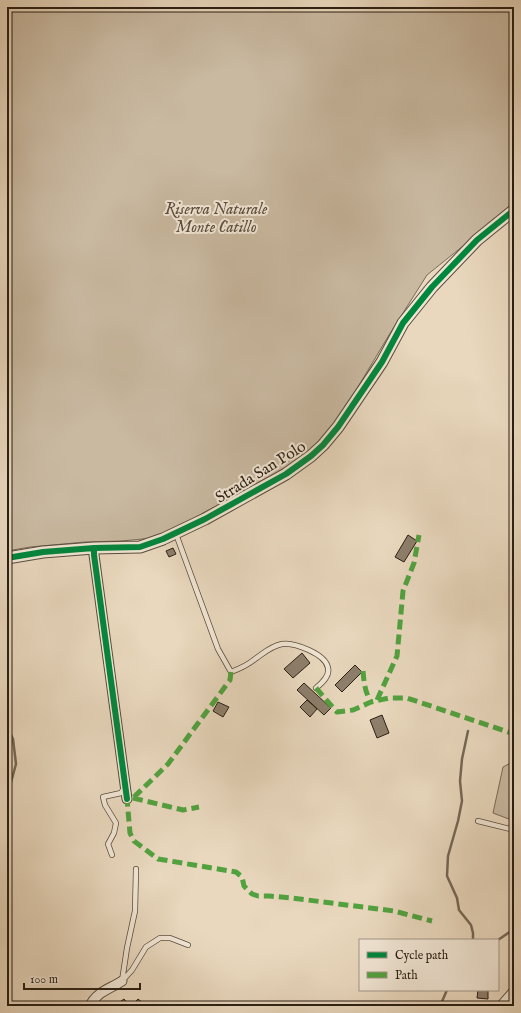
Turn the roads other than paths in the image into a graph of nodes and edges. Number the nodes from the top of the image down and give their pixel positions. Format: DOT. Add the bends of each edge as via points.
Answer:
graph roads {
  1 [pos="514,210"];
  2 [pos="175,533"];
  3 [pos="94,548"];
  4 [pos="7,558"];
  5 [pos="316,688"];
  6 [pos="125,786"];
  7 [pos="127,799"];
  8 [pos="478,821"];
  9 [pos="514,830"];
  10 [pos="112,855"];
  11 [pos="136,868"];
  12 [pos="188,945"];
  13 [pos="122,981"];
  14 [pos="514,991"];
  15 [pos="90,1006"];
  16 [pos="501,1006"];
  1 -- 2 [label="street, Strada San Polo" via="477,240 417,305 403,323 382,362 324,445 286,474"];
  2 -- 3 [label="street, Strada San Polo" via="140,547"];
  2 -- 5 [label="lane" via="218,649 231,672 270,648 283,644 300,646 318,655 329,669 326,678"];
  3 -- 4 [label="street, Strada San Polo"];
  3 -- 6 [label="street"];
  6 -- 7 [label="street"];
  6 -- 10 [label="lane" via="121,793 103,797 116,823 108,844"];
  8 -- 9 [label="lane"];
  11 -- 13 [label="lane" via="135,911 126,948"];
  12 -- 13 [label="lane" via="170,938 160,938 146,947"];
  13 -- 15 [label="street" via="101,993"];
  14 -- 16 [label="street"];
}
